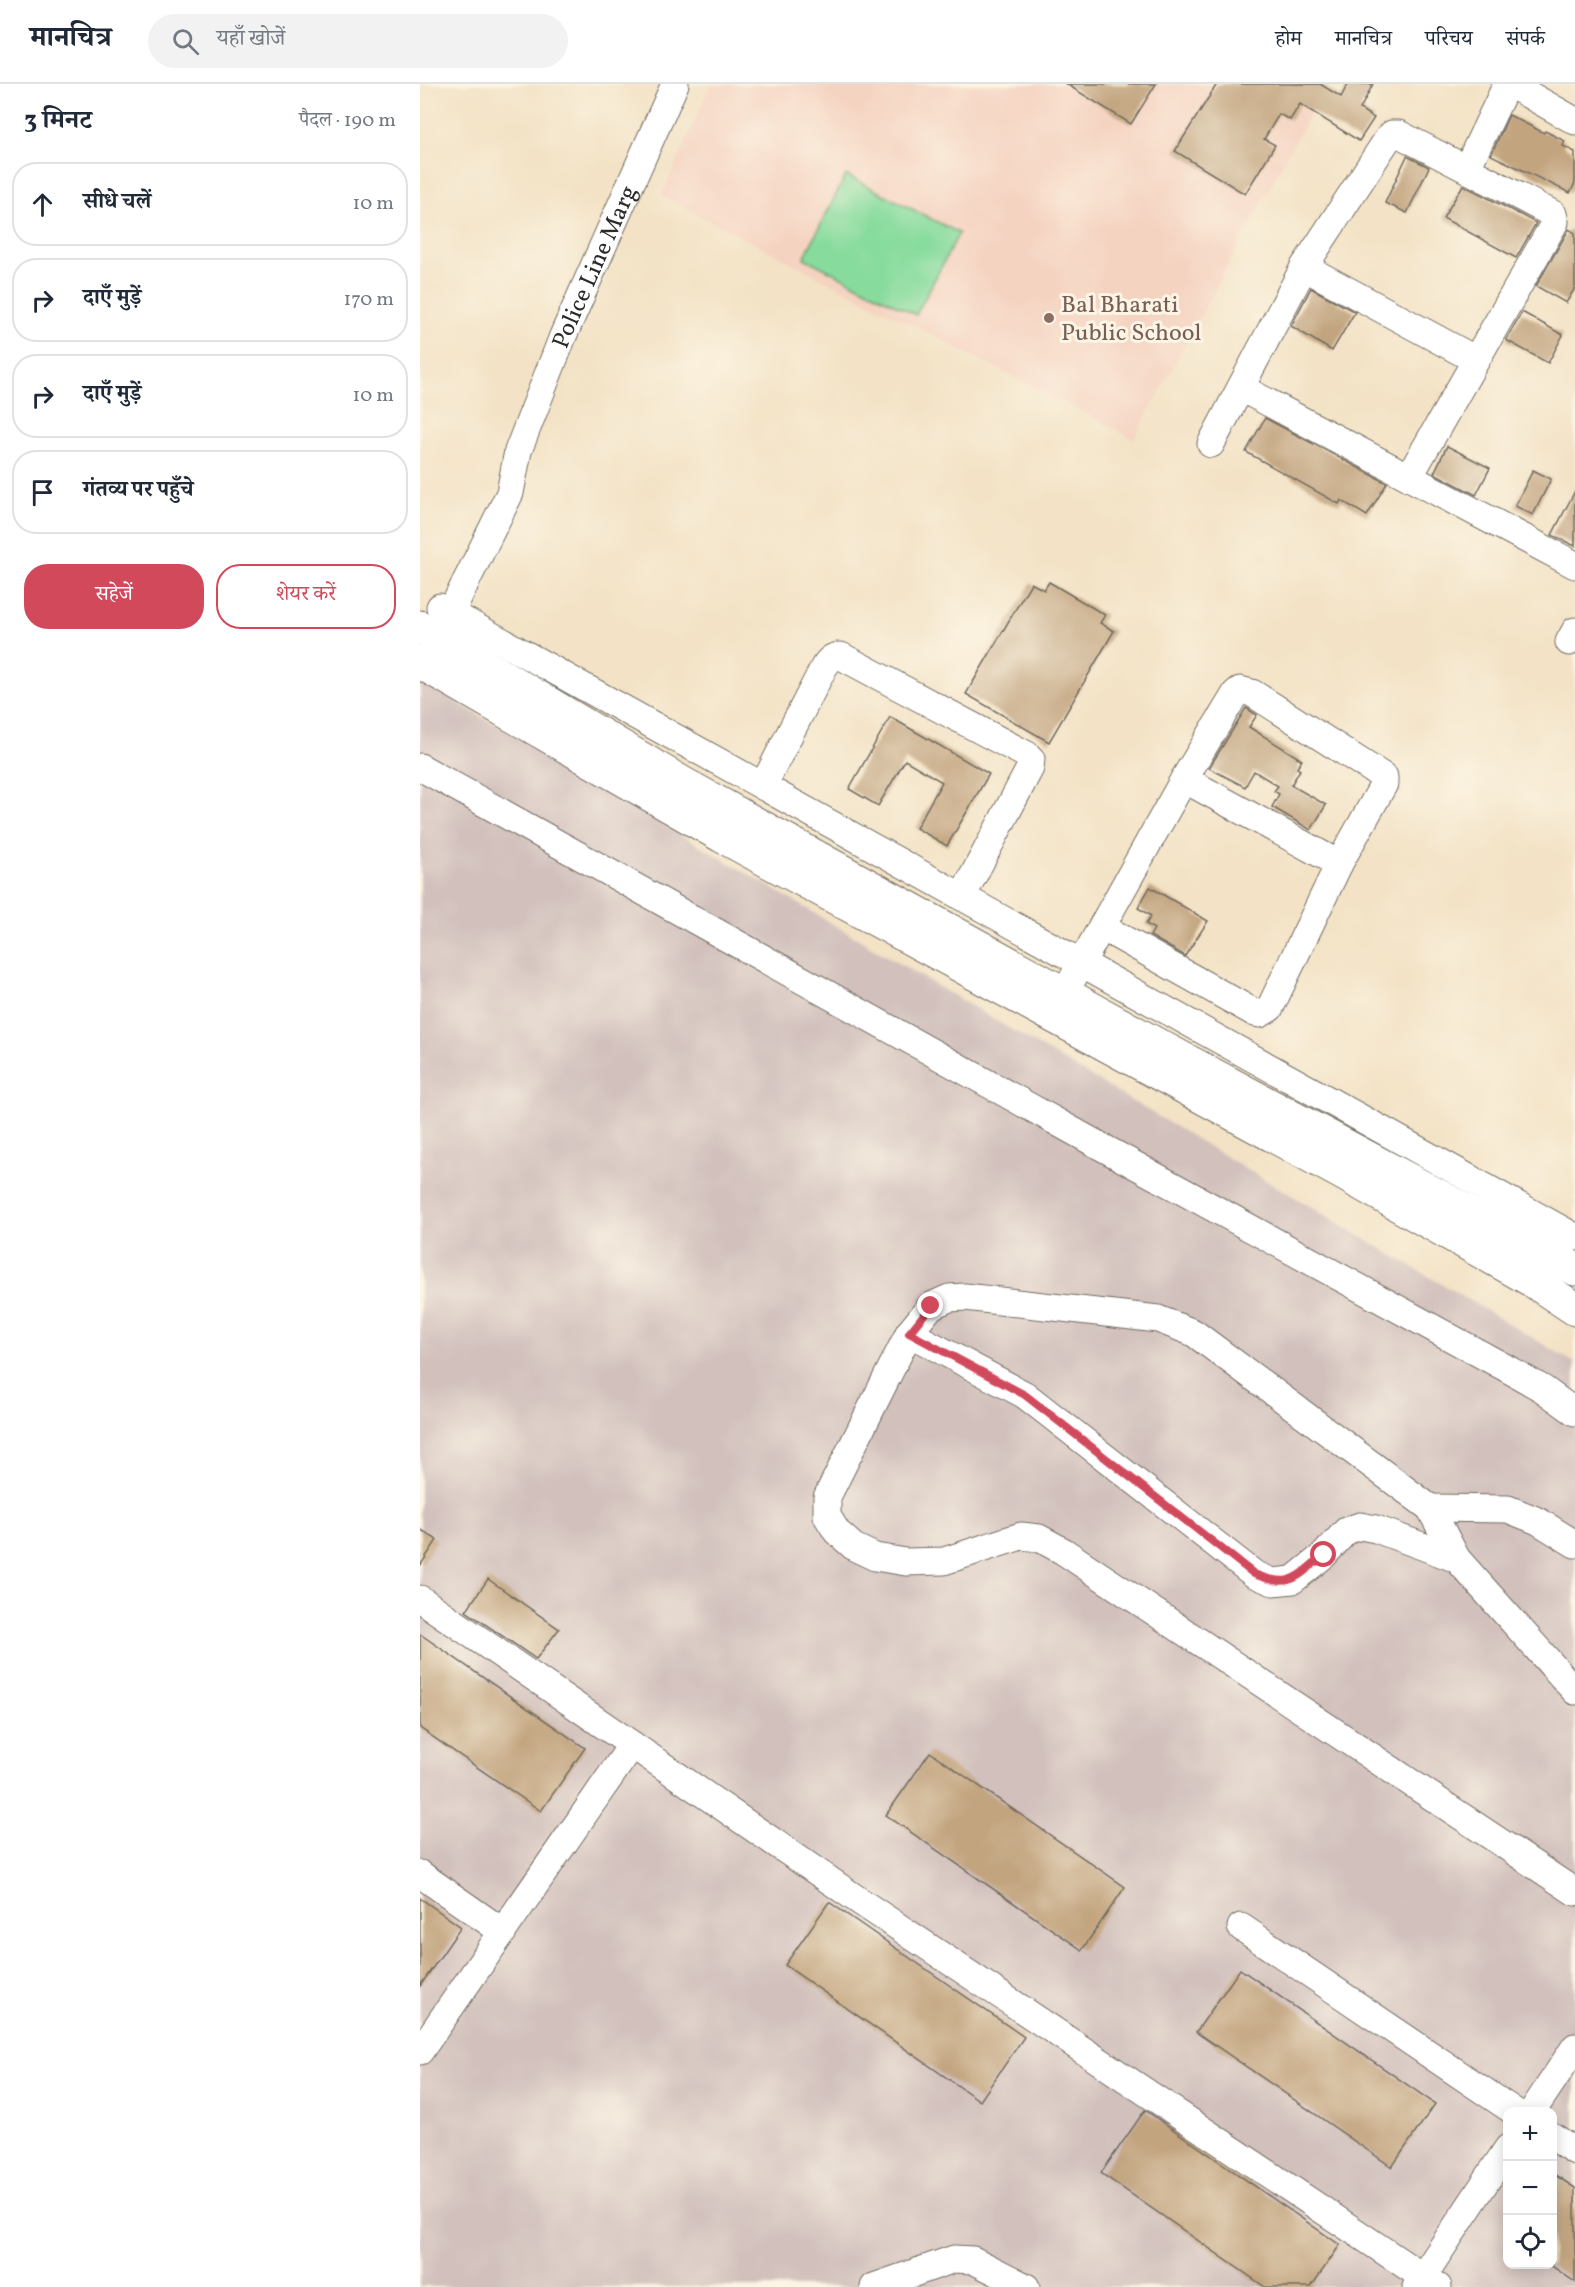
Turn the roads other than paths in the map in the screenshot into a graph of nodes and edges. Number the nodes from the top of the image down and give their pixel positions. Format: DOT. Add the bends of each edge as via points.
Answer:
graph roads {
  1 [pos="675,84"];
  2 [pos="1508,84"];
  3 [pos="1575,121"];
  4 [pos="1467,168"];
  5 [pos="1304,267"];
  6 [pos="1476,360"];
  7 [pos="1241,388"];
  8 [pos="1211,444"];
  9 [pos="1409,477"];
  10 [pos="1575,564"];
  11 [pos="430,636"];
  12 [pos="420,767"];
  13 [pos="1184,779"];
  14 [pos="763,786"];
  15 [pos="1339,864"];
  16 [pos="962,897"];
  17 [pos="1102,927"];
  18 [pos="1082,962"];
  19 [pos="1064,994"];
  20 [pos="1574,1258"];
  21 [pos="1575,1309"];
  22 [pos="909,1333"];
  23 [pos="1575,1412"];
  24 [pos="1430,1508"];
  25 [pos="1575,1544"];
  26 [pos="1456,1559"];
  27 [pos="420,1599"];
  28 [pos="1575,1691"];
  29 [pos="632,1745"];
  30 [pos="420,1874"];
  31 [pos="1575,1892"];
  32 [pos="1241,1927"];
  33 [pos="503,1932"];
  34 [pos="1575,2048"];
  35 [pos="420,2051"];
  36 [pos="1508,2107"];
  37 [pos="1535,2107"];
  38 [pos="1557,2139"];
  39 [pos="1575,2151"];
  40 [pos="1503,2156"];
  41 [pos="1425,2283"];
  42 [pos="874,2287"];
  43 [pos="1026,2287"];
  1 -- 11 [label="street, Police Line Marg" via="563,336 518,451 496,486"];
  2 -- 3 [label="street"];
  2 -- 4 [label="street"];
  4 -- 5 [label="street" via="1392,134"];
  4 -- 6 [label="street" via="1556,217"];
  5 -- 6 [label="street"];
  5 -- 7 [label="street"];
  6 -- 9 [label="street"];
  7 -- 8 [label="street"];
  7 -- 9 [label="street"];
  9 -- 10 [label="street"];
  11 -- 14 [label="street"];
  11 -- 19 [label="main road" via="682,783"];
  11 -- 21 [label="main road" via="722,836 1340,1172 1533,1281"];
  12 -- 23 [label="street" via="1506,1368"];
  13 -- 15 [label="street"];
  13 -- 15 [label="street" via="1236,693 1252,693 1384,777"];
  13 -- 17 [label="street"];
  14 -- 16 [label="street"];
  14 -- 16 [label="street" via="824,667 836,656 1028,755 1030,768"];
  15 -- 17 [label="street" via="1270,1008 1260,1014"];
  16 -- 18 [label="street"];
  17 -- 18 [label="street"];
  18 -- 19 [label="street"];
  18 -- 20 [label="street"];
  19 -- 20 [label="main road"];
  22 -- 24 [label="street" via="931,1306 965,1296 1158,1319 1194,1333"];
  22 -- 26 [label="street" via="1025,1395 1254,1574 1273,1582 1293,1580 1346,1531 1360,1526"];
  22 -- 31 [label="street" via="827,1497 827,1516 854,1547 875,1557 906,1562 944,1561 1021,1536 1039,1538"];
  24 -- 25 [label="street" via="1508,1509 1538,1521"];
  24 -- 26 [label="street"];
  26 -- 28 [label="street"];
  27 -- 29 [label="street"];
  29 -- 33 [label="street"];
  29 -- 41 [label="street"];
  30 -- 33 [label="street"];
  32 -- 36 [label="street"];
  33 -- 35 [label="street"];
  34 -- 37 [label="street"];
  38 -- 39 [label="street"];
  40 -- 41 [label="street"];
  42 -- 43 [label="street" via="954,2259 973,2260"];
}
